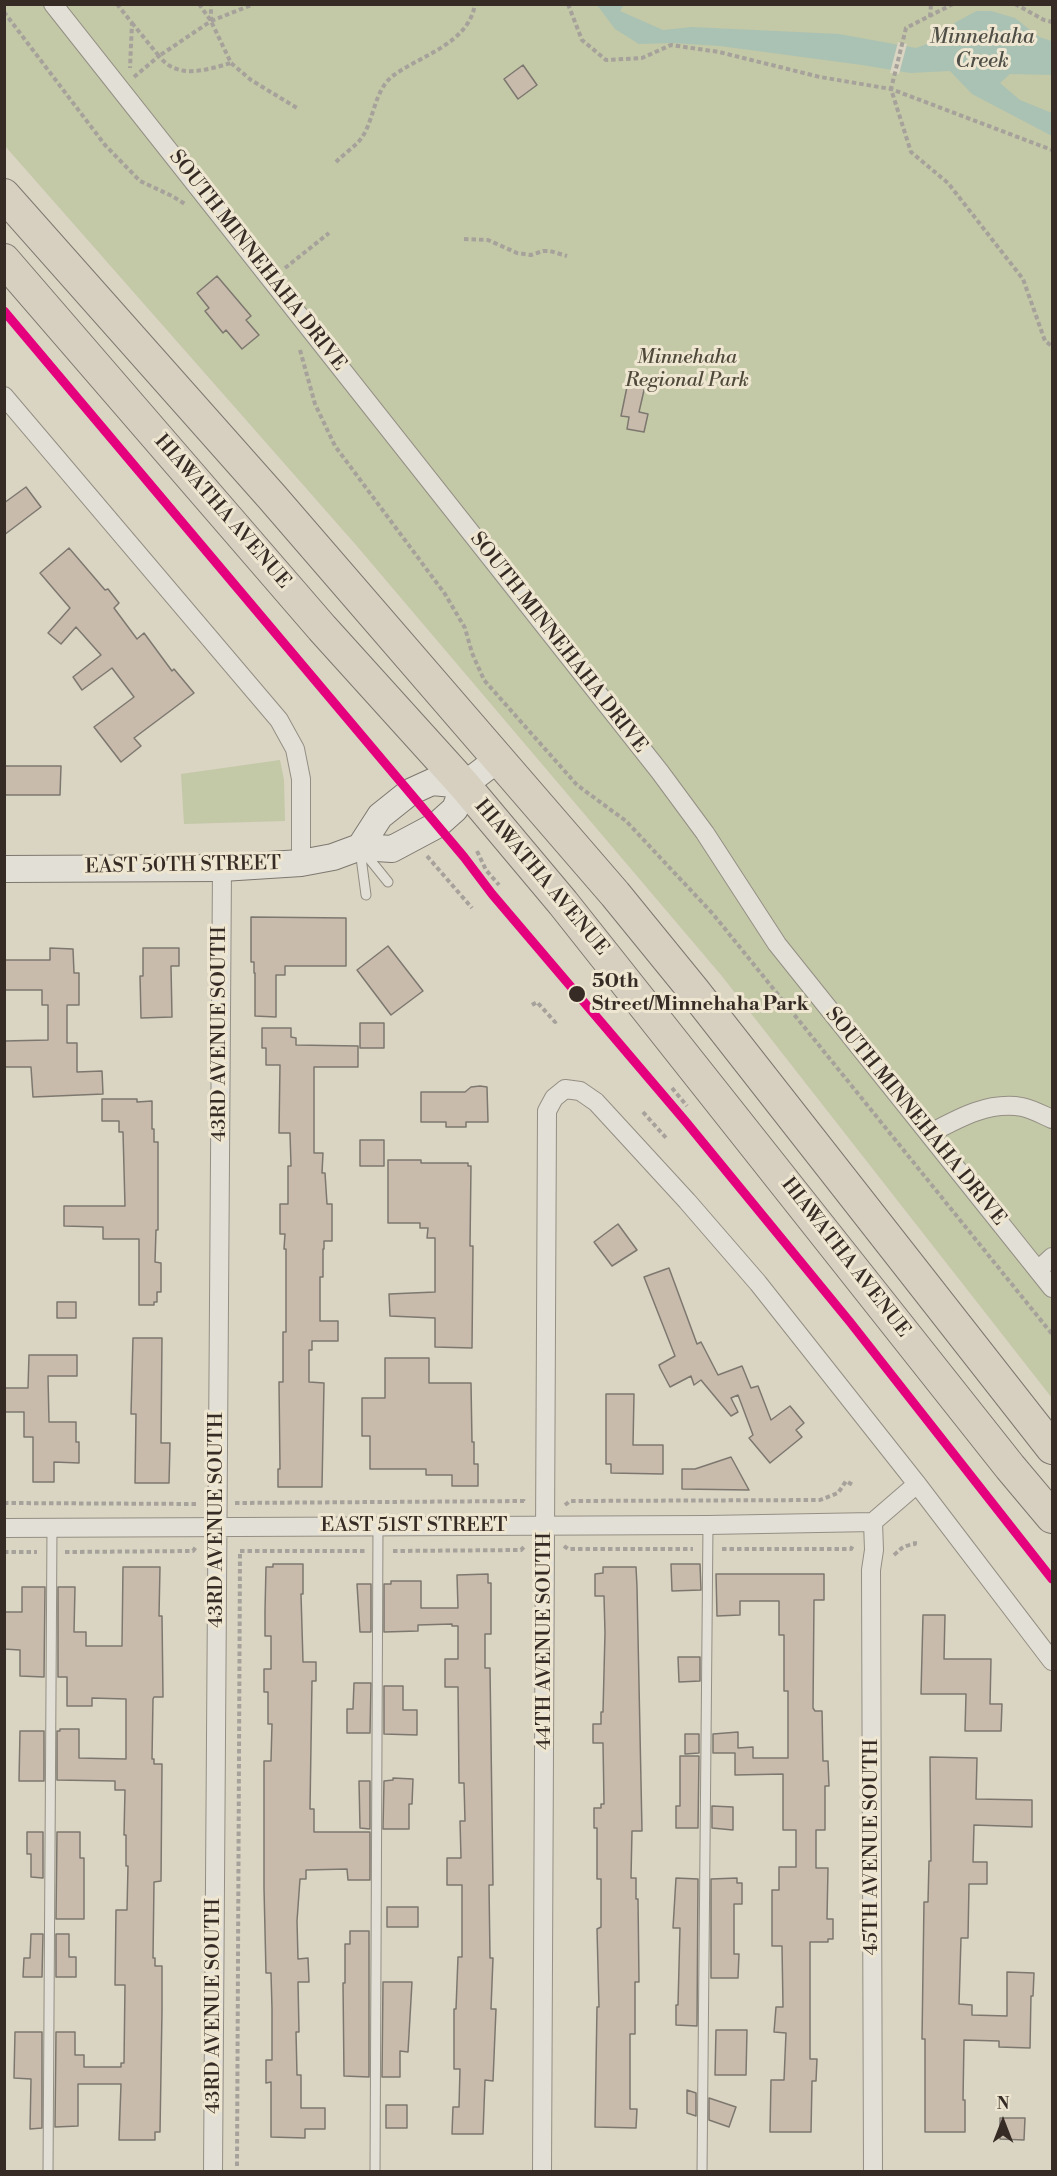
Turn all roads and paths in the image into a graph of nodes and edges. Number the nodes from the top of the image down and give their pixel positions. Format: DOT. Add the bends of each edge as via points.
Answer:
graph roads {
  1 [pos="53,4"];
  2 [pos="117,4"];
  3 [pos="199,4"];
  4 [pos="212,4"];
  5 [pos="254,4"];
  6 [pos="475,4"];
  7 [pos="568,4"];
  8 [pos="931,4"];
  9 [pos="953,4"];
  10 [pos="1015,4"];
  11 [pos="4,12"];
  12 [pos="930,18"];
  13 [pos="211,21"];
  14 [pos="1053,22"];
  15 [pos="132,23"];
  16 [pos="159,56"];
  17 [pos="231,63"];
  18 [pos="891,89"];
  19 [pos="297,108"];
  20 [pos="1053,150"];
  21 [pos="336,162"];
  22 [pos="4,195"];
  23 [pos="189,207"];
  24 [pos="329,233"];
  25 [pos="464,239"];
  26 [pos="567,256"];
  27 [pos="4,260"];
  28 [pos="270,280"];
  29 [pos="1053,346"];
  30 [pos="300,348"];
  31 [pos="4,396"];
  32 [pos="498,759"];
  33 [pos="464,785"];
  34 [pos="360,848"];
  35 [pos="477,851"];
  36 [pos="426,855"];
  37 [pos="302,863"];
  38 [pos="222,868"];
  39 [pos="4,869"];
  40 [pos="388,882"];
  41 [pos="499,885"];
  42 [pos="366,895"];
  43 [pos="472,908"];
  44 [pos="532,1005"];
  45 [pos="558,1019"];
  46 [pos="672,1088"];
  47 [pos="690,1109"];
  48 [pos="643,1112"];
  49 [pos="1053,1119"];
  50 [pos="929,1134"];
  51 [pos="667,1139"];
  52 [pos="1053,1257"];
  53 [pos="1038,1270"];
  54 [pos="1053,1288"];
  55 [pos="1053,1334"];
  56 [pos="1053,1448"];
  57 [pos="917,1484"];
  58 [pos="854,1485"];
  59 [pos="4,1503"];
  60 [pos="236,1503"];
  61 [pos="527,1503"];
  62 [pos="198,1504"];
  63 [pos="565,1505"];
  64 [pos="1053,1517"];
  65 [pos="873,1522"];
  66 [pos="378,1525"];
  67 [pos="708,1525"];
  68 [pos="217,1526"];
  69 [pos="546,1526"];
  70 [pos="4,1528"];
  71 [pos="52,1528"];
  72 [pos="915,1540"];
  73 [pos="196,1547"];
  74 [pos="240,1551"];
  75 [pos="4,1552"];
  76 [pos="52,1552"];
  77 [pos="891,1554"];
  78 [pos="1053,1661"];
  79 [pos="237,2166"];
  80 [pos="48,2172"];
  81 [pos="213,2172"];
  82 [pos="375,2172"];
  83 [pos="542,2172"];
  84 [pos="702,2172"];
  85 [pos="873,2172"];
  1 -- 28 [label="street, SOUTH MINNEHAHA DRIVE"];
  2 -- 15 [label="path"];
  3 -- 13 [label="path"];
  4 -- 13 [label="path"];
  5 -- 13 [label="path"];
  6 -- 21 [label="path" via="461,33 392,76 380,92 360,140"];
  7 -- 18 [label="path" via="582,40 606,60 642,58 671,45"];
  8 -- 12 [label="path"];
  9 -- 12 [label="path"];
  10 -- 14 [label="path"];
  11 -- 23 [label="path" via="105,145 140,181"];
  12 -- 18 [label="path" via="906,28"];
  13 -- 16 [label="path"];
  13 -- 17 [label="path"];
  15 -- 16 [label="path"];
  15 -- 16 [label="path" via="131,79"];
  16 -- 17 [label="path" via="166,65 188,72"];
  17 -- 19 [label="path"];
  18 -- 20 [label="path"];
  18 -- 29 [label="path" via="911,152 948,183 1023,279 1045,340"];
  22 -- 32 [label="highway"];
  24 -- 28 [label="path"];
  25 -- 26 [label="path" via="488,240 518,253 550,251"];
  27 -- 33 [label="highway, HIAWATHA AVENUE" via="322,628"];
  28 -- 50 [label="street, SOUTH MINNEHAHA DRIVE" via="676,792 777,944"];
  30 -- 55 [label="path" via="315,404 335,446 445,594 465,628 484,680 577,785 626,821 713,914"];
  31 -- 37 [label="street" via="279,720 295,750 302,779"];
  32 -- 33 [label="street, EAST 50TH STREET"];
  32 -- 56 [label="highway" via="694,991"];
  33 -- 34 [label="street" via="432,782 410,792 380,816"];
  33 -- 34 [label="street, EAST 50TH STREET" via="455,809 437,825 392,849"];
  33 -- 64 [label="highway, HIAWATHA AVENUE" via="563,903"];
  34 -- 37 [label="street, EAST 50TH STREET"];
  34 -- 40 [label="lane"];
  34 -- 42 [label="lane"];
  35 -- 41 [label="path"];
  36 -- 43 [label="path"];
  37 -- 38 [label="street, EAST 50TH STREET"];
  38 -- 39 [label="street, EAST 50TH STREET"];
  38 -- 68 [label="street, 43RD AVENUE SOUTH"];
  44 -- 45 [label="path" via="537,1002 555,1022"];
  46 -- 47 [label="path"];
  48 -- 51 [label="path"];
  49 -- 50 [label="street" via="1021,1107 986,1108"];
  50 -- 53 [label="street, SOUTH MINNEHAHA DRIVE"];
  52 -- 53 [label="street"];
  53 -- 54 [label="street, SOUTH MINNEHAHA DRIVE"];
  57 -- 65 [label="street"];
  57 -- 69 [label="street, 44TH AVENUE SOUTH" via="758,1283 687,1201 596,1102 580,1090 566,1089 554,1098 547,1111"];
  57 -- 78 [label="street"];
  58 -- 63 [label="path" via="846,1481 838,1493 820,1500 570,1501"];
  59 -- 62 [label="path"];
  60 -- 61 [label="path"];
  65 -- 67 [label="street, EAST 51ST STREET"];
  65 -- 85 [label="street, 45TH AVENUE SOUTH"];
  66 -- 68 [label="street, EAST 51ST STREET"];
  66 -- 69 [label="street, EAST 51ST STREET"];
  66 -- 82 [label="lane"];
  67 -- 69 [label="street, EAST 51ST STREET"];
  67 -- 84 [label="lane"];
  68 -- 71 [label="street, EAST 51ST STREET"];
  68 -- 81 [label="street, 43RD AVENUE SOUTH"];
  69 -- 83 [label="street, 44TH AVENUE SOUTH"];
  70 -- 71 [label="street, EAST 51ST STREET"];
  71 -- 76 [label="lane"];
  72 -- 77 [label="path" via="915,1544"];
  73 -- 76 [label="path" via="193,1551"];
  74 -- 79 [label="path"];
  75 -- 76 [label="path"];
  76 -- 80 [label="lane"];
}
